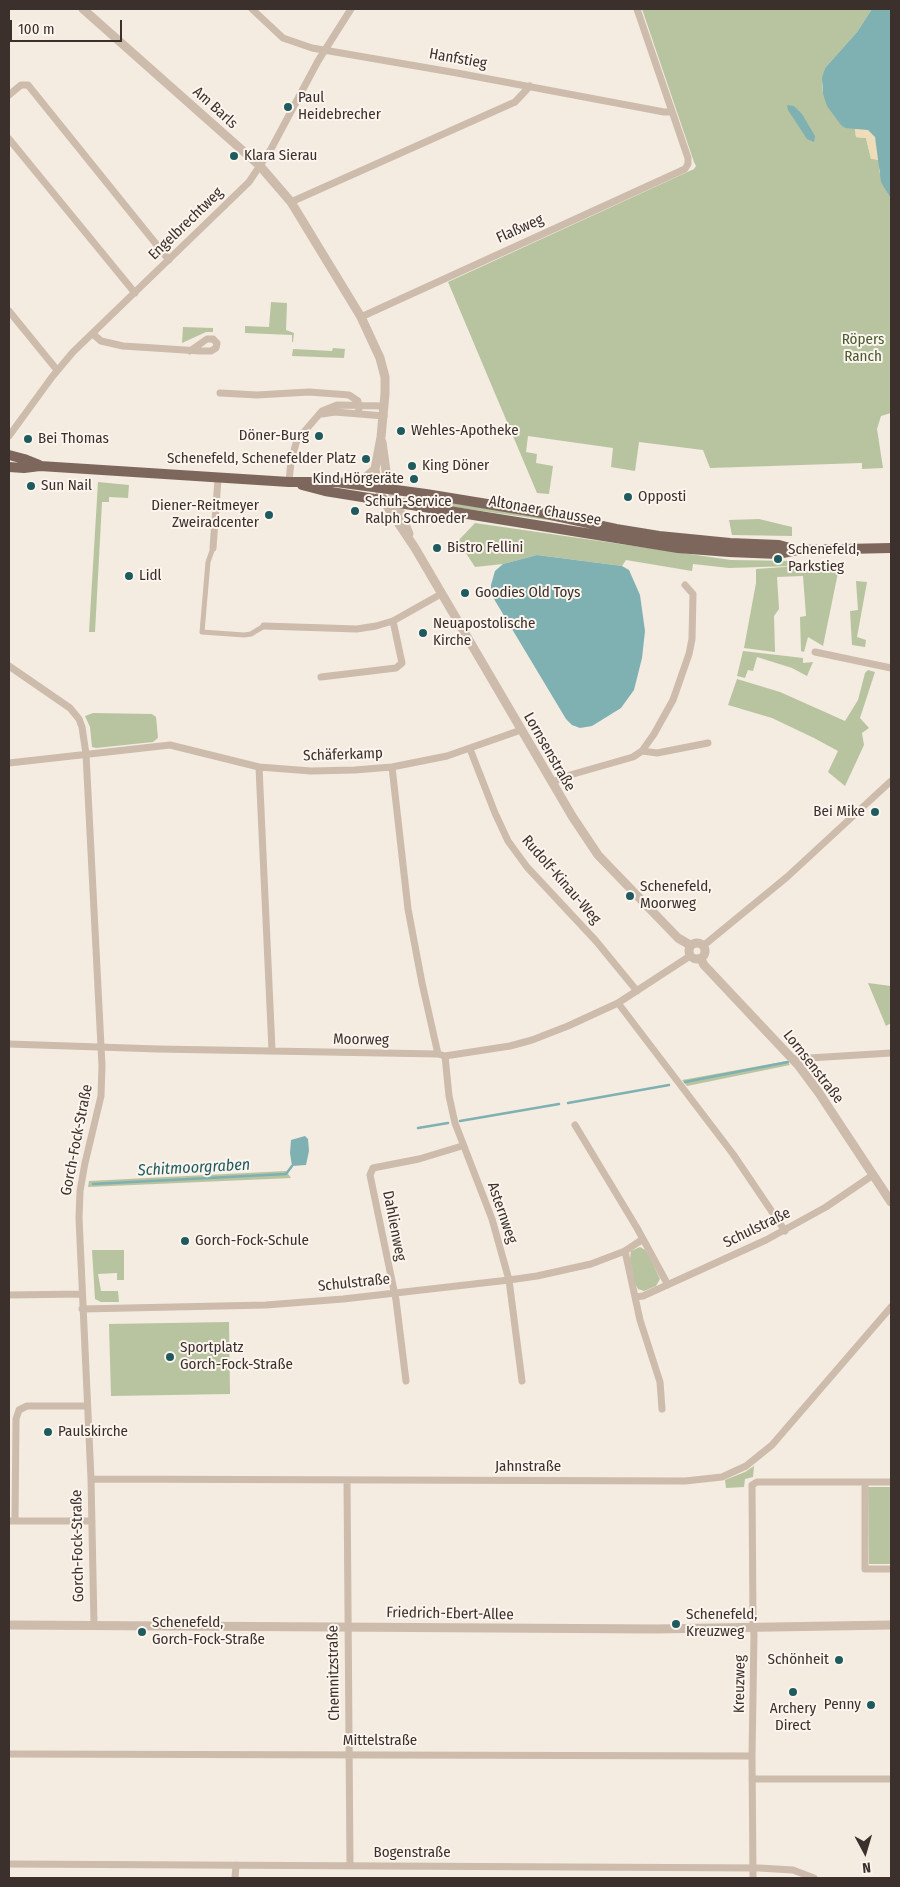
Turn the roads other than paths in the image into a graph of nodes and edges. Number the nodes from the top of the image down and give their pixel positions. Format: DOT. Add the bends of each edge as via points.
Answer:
graph roads {
  1 [pos="83,9"];
  2 [pos="252,9"];
  3 [pos="351,9"];
  4 [pos="637,9"];
  5 [pos="325,50"];
  6 [pos="530,86"];
  7 [pos="9,95"];
  8 [pos="672,112"];
  9 [pos="9,139"];
  10 [pos="260,166"];
  11 [pos="291,202"];
  12 [pos="169,260"];
  13 [pos="135,293"];
  14 [pos="9,311"];
  15 [pos="361,317"];
  16 [pos="93,334"];
  17 [pos="190,350"];
  18 [pos="57,370"];
  19 [pos="220,394"];
  20 [pos="360,404"];
  21 [pos="384,406"];
  22 [pos="359,414"];
  23 [pos="384,416"];
  24 [pos="316,417"];
  25 [pos="9,436"];
  26 [pos="381,437"];
  27 [pos="9,455"];
  28 [pos="40,466"];
  29 [pos="9,467"];
  30 [pos="374,469"];
  31 [pos="218,479"];
  32 [pos="289,482"];
  33 [pos="358,484"];
  34 [pos="378,487"];
  35 [pos="391,489"];
  36 [pos="383,500"];
  37 [pos="397,502"];
  38 [pos="213,548"];
  39 [pos="415,548"];
  40 [pos="891,548"];
  41 [pos="797,550"];
  42 [pos="685,585"];
  43 [pos="441,594"];
  44 [pos="393,621"];
  45 [pos="264,626"];
  46 [pos="815,652"];
  47 [pos="9,666"];
  48 [pos="891,668"];
  49 [pos="321,677"];
  50 [pos="521,730"];
  51 [pos="708,742"];
  52 [pos="470,749"];
  53 [pos="642,751"];
  54 [pos="86,754"];
  55 [pos="9,763"];
  56 [pos="259,767"];
  57 [pos="392,767"];
  58 [pos="891,781"];
  59 [pos="552,783"];
  60 [pos="690,945"];
  61 [pos="703,946"];
  62 [pos="690,956"];
  63 [pos="701,958"];
  64 [pos="637,991"];
  65 [pos="618,1002"];
  66 [pos="9,1044"];
  67 [pos="102,1048"];
  68 [pos="272,1050"];
  69 [pos="891,1053"];
  70 [pos="442,1055"];
  71 [pos="793,1059"];
  72 [pos="575,1125"];
  73 [pos="462,1146"];
  74 [pos="874,1176"];
  75 [pos="891,1202"];
  76 [pos="785,1231"];
  77 [pos="643,1239"];
  78 [pos="625,1251"];
  79 [pos="508,1280"];
  80 [pos="668,1285"];
  81 [pos="394,1293"];
  82 [pos="81,1294"];
  83 [pos="9,1296"];
  84 [pos="635,1298"];
  85 [pos="891,1307"];
  86 [pos="82,1309"];
  87 [pos="406,1381"];
  88 [pos="522,1381"];
  89 [pos="87,1406"];
  90 [pos="662,1409"];
  91 [pos="91,1479"];
  92 [pos="347,1480"];
  93 [pos="891,1482"];
  94 [pos="865,1483"];
  95 [pos="12,1521"];
  96 [pos="92,1521"];
  97 [pos="891,1569"];
  98 [pos="9,1625"];
  99 [pos="94,1625"];
  100 [pos="891,1625"];
  101 [pos="347,1626"];
  102 [pos="753,1628"];
  103 [pos="9,1754"];
  104 [pos="349,1755"];
  105 [pos="752,1756"];
  106 [pos="752,1780"];
  107 [pos="891,1780"];
  108 [pos="9,1864"];
  109 [pos="236,1865"];
  110 [pos="350,1866"];
  111 [pos="752,1868"];
  112 [pos="236,1878"];
  113 [pos="752,1878"];
  114 [pos="814,1878"];
  1 -- 10 [label="street, Am Barls"];
  2 -- 5 [label="street, Hanfstieg" via="283,38"];
  3 -- 5 [label="street, Engelbrechtweg"];
  4 -- 8 [label="street"];
  5 -- 6 [label="street, Hanfstieg"];
  5 -- 10 [label="street, Engelbrechtweg"];
  6 -- 8 [label="street, Hanfstieg"];
  6 -- 11 [label="street" via="515,102"];
  7 -- 12 [label="street" via="21,84 28,86"];
  8 -- 15 [label="street, Flaßweg" via="688,158 685,169"];
  9 -- 13 [label="street"];
  10 -- 11 [label="street, Am Barls"];
  10 -- 12 [label="street, Engelbrechtweg" via="249,182"];
  11 -- 15 [label="street, Am Barls"];
  12 -- 13 [label="street, Engelbrechtweg"];
  13 -- 16 [label="street, Engelbrechtweg"];
  14 -- 18 [label="street"];
  15 -- 21 [label="street, Am Barls" via="380,358"];
  16 -- 17 [label="street" via="111,345"];
  16 -- 18 [label="street, Engelbrechtweg"];
  18 -- 25 [label="street, Engelbrechtweg"];
  19 -- 20 [label="street" via="309,392 349,395"];
  20 -- 21 [label="street"];
  20 -- 22 [label="street"];
  20 -- 24 [label="street" via="337,405"];
  21 -- 23 [label="street, Am Barls"];
  22 -- 23 [label="street"];
  22 -- 24 [label="street" via="327,412"];
  23 -- 26 [label="street, Am Barls"];
  24 -- 32 [label="street" via="295,445"];
  26 -- 30 [label="street"];
  26 -- 35 [label="street, Lornsenstraße"];
  27 -- 28 [label="main road, Altonaer Chaussee"];
  28 -- 29 [label="main road, Altonaer Chaussee"];
  28 -- 31 [label="main road, Altonaer Chaussee"];
  30 -- 33 [label="street"];
  30 -- 34 [label="street, Lornsenstraße"];
  31 -- 32 [label="main road, Altonaer Chaussee"];
  31 -- 38 [label="street"];
  32 -- 33 [label="main road, Altonaer Chaussee"];
  32 -- 36 [label="main road, Altonaer Chaussee"];
  33 -- 34 [label="main road, Altonaer Chaussee"];
  34 -- 35 [label="main road, Altonaer Chaussee"];
  34 -- 36 [label="street, Lornsenstraße"];
  35 -- 36 [label="street"];
  35 -- 37 [label="street, Lornsenstraße"];
  35 -- 41 [label="main road, Altonaer Chaussee" via="542,513 651,535 779,545"];
  36 -- 37 [label="main road, Altonaer Chaussee"];
  36 -- 39 [label="street, Lornsenstraße"];
  37 -- 39 [label="street, Lornsenstraße"];
  37 -- 41 [label="main road, Altonaer Chaussee" via="678,548 778,554"];
  38 -- 45 [label="street" via="208,562 202,632 244,635"];
  39 -- 43 [label="street, Lornsenstraße"];
  40 -- 41 [label="main road, Altonaer Chaussee"];
  42 -- 53 [label="street" via="693,594 689,654 673,700"];
  43 -- 44 [label="street"];
  43 -- 50 [label="street, Lornsenstraße"];
  44 -- 45 [label="street" via="357,629"];
  44 -- 49 [label="street" via="402,663 396,668"];
  46 -- 48 [label="street"];
  47 -- 54 [label="street, Gorch-Fock-Straße" via="70,708 82,727"];
  50 -- 52 [label="street, Schäferkamp"];
  50 -- 59 [label="street, Lornsenstraße"];
  51 -- 53 [label="street" via="657,753"];
  52 -- 57 [label="street, Schäferkamp"];
  52 -- 64 [label="street, Rudolf-Kinau-Weg" via="508,841"];
  53 -- 59 [label="street" via="633,757"];
  54 -- 55 [label="street, Schäferkamp"];
  54 -- 56 [label="street, Schäferkamp" via="164,745"];
  54 -- 67 [label="street, Gorch-Fock-Straße"];
  56 -- 57 [label="street, Schäferkamp" via="330,771"];
  56 -- 68 [label="street"];
  57 -- 70 [label="street, Asternweg" via="408,909 422,983"];
  58 -- 61 [label="street" via="781,883"];
  59 -- 60 [label="street, Lornsenstraße" via="598,855 678,938"];
  60 -- 61 [label="street" via="698,943"];
  60 -- 62 [label="street"];
  61 -- 63 [label="street" via="705,953"];
  62 -- 63 [label="street" via="696,960"];
  62 -- 64 [label="street, Moorweg"];
  63 -- 71 [label="street, Lornsenstraße" via="723,986"];
  64 -- 65 [label="street, Moorweg"];
  65 -- 70 [label="street, Moorweg" via="532,1040"];
  65 -- 76 [label="street" via="733,1154"];
  66 -- 67 [label="street, Moorweg"];
  67 -- 68 [label="street, Moorweg"];
  67 -- 82 [label="street, Gorch-Fock-Straße" via="101,1096 79,1199"];
  68 -- 70 [label="street, Moorweg"];
  69 -- 71 [label="street"];
  70 -- 73 [label="street, Asternweg"];
  71 -- 74 [label="street, Lornsenstraße"];
  72 -- 77 [label="street"];
  73 -- 79 [label="street, Asternweg" via="492,1219"];
  73 -- 81 [label="street, Dahlienweg" via="373,1168 370,1175"];
  74 -- 75 [label="street, Lornsenstraße"];
  74 -- 76 [label="street, Schulstraße"];
  76 -- 80 [label="street, Schulstraße"];
  77 -- 78 [label="street, Schulstraße"];
  77 -- 80 [label="street"];
  78 -- 79 [label="street, Schulstraße" via="591,1264"];
  78 -- 84 [label="street"];
  79 -- 81 [label="street, Schulstraße"];
  79 -- 88 [label="street, Asternweg"];
  80 -- 84 [label="street, Schulstraße"];
  81 -- 86 [label="street, Schulstraße" via="243,1306"];
  81 -- 87 [label="street, Dahlienweg"];
  82 -- 83 [label="street"];
  82 -- 86 [label="street, Gorch-Fock-Straße"];
  84 -- 90 [label="street" via="660,1382"];
  85 -- 92 [label="street, Jahnstraße" via="772,1445 746,1466 722,1477 685,1482"];
  86 -- 89 [label="street, Gorch-Fock-Straße"];
  89 -- 91 [label="street, Gorch-Fock-Straße"];
  89 -- 95 [label="street" via="27,1406 19,1410"];
  91 -- 92 [label="street, Jahnstraße"];
  91 -- 96 [label="street, Gorch-Fock-Straße"];
  92 -- 101 [label="street, Chemnitzstraße"];
  93 -- 94 [label="street"];
  94 -- 97 [label="street" via="865,1569"];
  94 -- 102 [label="street, Kreuzweg" via="757,1482 752,1485"];
  95 -- 96 [label="street"];
  96 -- 99 [label="street, Gorch-Fock-Straße"];
  98 -- 99 [label="street, Friedrich-Ebert-Allee"];
  99 -- 101 [label="street, Friedrich-Ebert-Allee"];
  100 -- 102 [label="street, Friedrich-Ebert-Allee"];
  101 -- 102 [label="street, Friedrich-Ebert-Allee"];
  101 -- 104 [label="street, Chemnitzstraße"];
  102 -- 105 [label="street, Kreuzweg"];
  103 -- 104 [label="street, Mittelstraße"];
  104 -- 105 [label="street, Mittelstraße"];
  104 -- 110 [label="street, Chemnitzstraße"];
  105 -- 106 [label="street, Kreuzweg"];
  106 -- 107 [label="street"];
  106 -- 111 [label="street, Kreuzweg"];
  108 -- 109 [label="street, Bogenstraße"];
  109 -- 110 [label="street, Bogenstraße"];
  109 -- 112 [label="street"];
  110 -- 111 [label="street, Bogenstraße"];
  111 -- 113 [label="street, Kreuzweg"];
  111 -- 114 [label="street, Bogenstraße" via="781,1868"];
}
